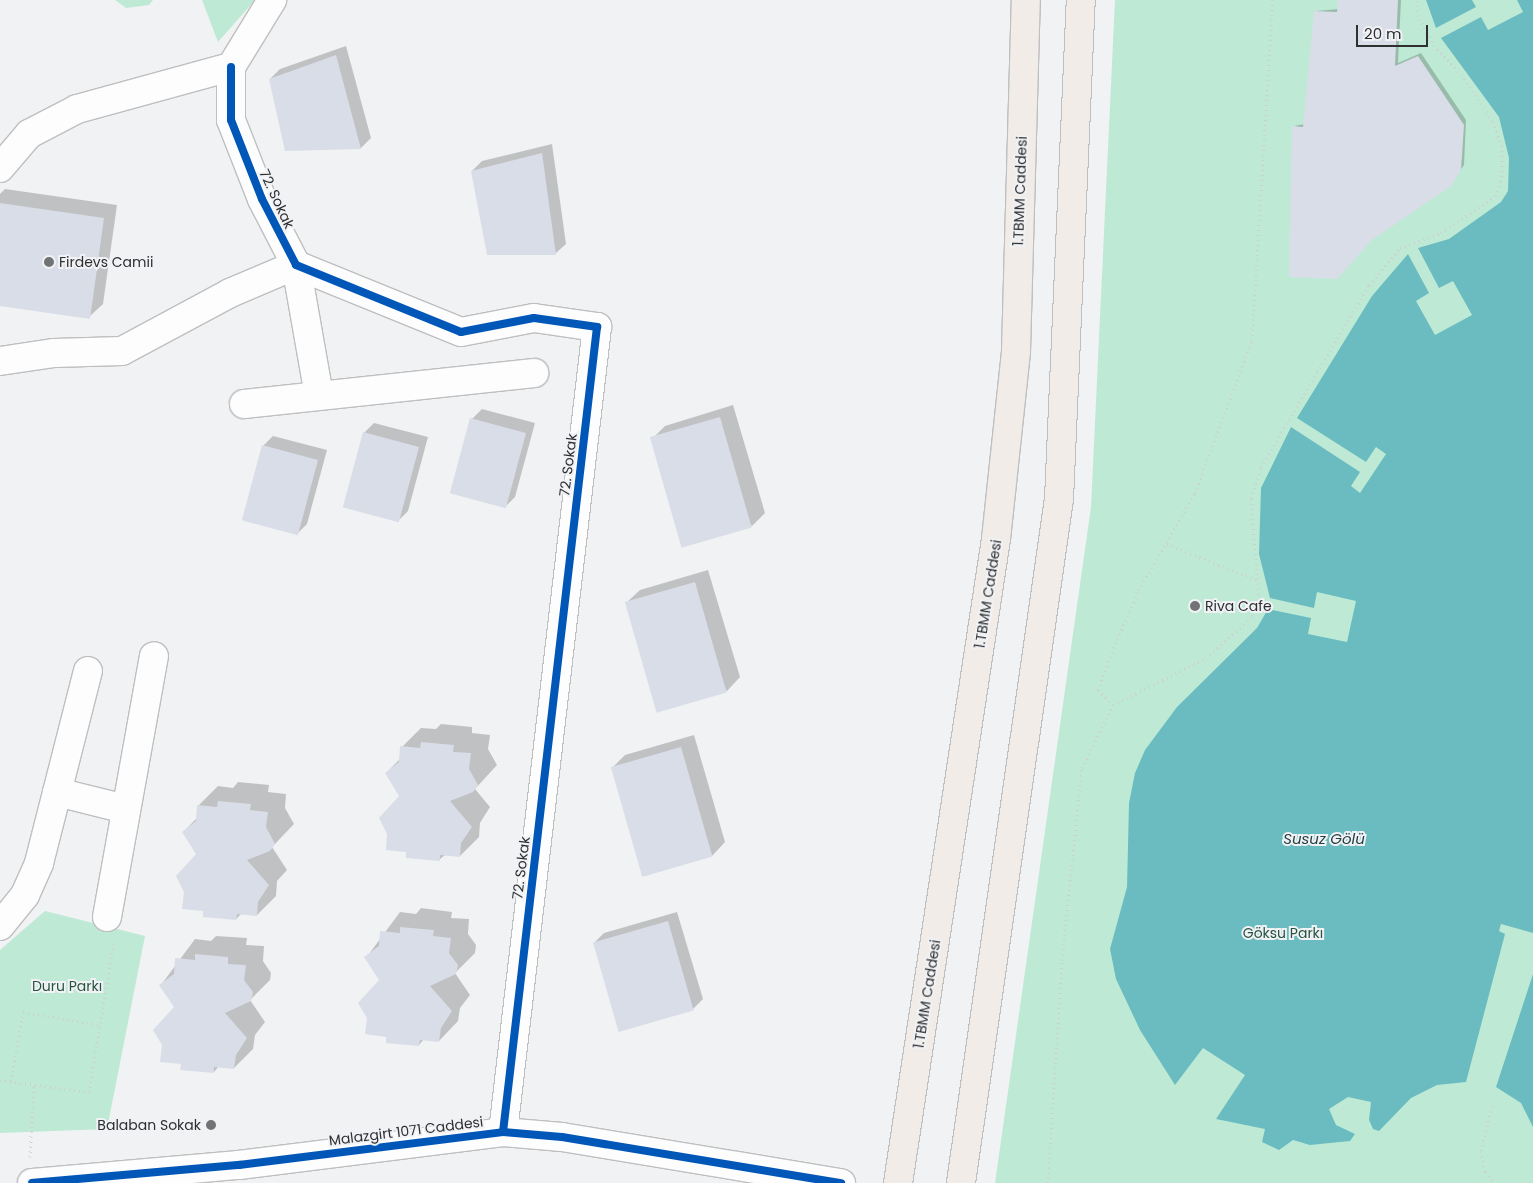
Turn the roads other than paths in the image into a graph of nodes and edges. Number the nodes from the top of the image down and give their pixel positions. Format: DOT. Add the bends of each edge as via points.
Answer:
graph roads {
  1 [pos="272,0"];
  2 [pos="1026,0"];
  3 [pos="1081,0"];
  4 [pos="231,66"];
  5 [pos="0,168"];
  6 [pos="296,265"];
  7 [pos="0,361"];
  8 [pos="534,373"];
  9 [pos="319,396"];
  10 [pos="244,404"];
  11 [pos="154,656"];
  12 [pos="88,671"];
  13 [pos="57,792"];
  14 [pos="124,809"];
  15 [pos="107,917"];
  16 [pos="0,926"];
  17 [pos="503,1132"];
  18 [pos="32,1183"];
  19 [pos="841,1183"];
  20 [pos="898,1183"];
  21 [pos="962,1183"];
  1 -- 4 [label="street"];
  2 -- 20 [label="main road, 1.TBMM Caddesi" via="1016,351 996,539"];
  3 -- 21 [label="main road" via="1059,499"];
  4 -- 5 [label="street" via="77,109 29,134"];
  4 -- 6 [label="street, 72. Sokak" via="231,120 262,199"];
  6 -- 7 [label="street" via="230,293 122,351 54,352"];
  6 -- 9 [label="street"];
  6 -- 17 [label="street, 72. Sokak" via="461,332 534,318 597,327"];
  8 -- 9 [label="street"];
  9 -- 10 [label="street"];
  11 -- 14 [label="street"];
  12 -- 13 [label="street"];
  13 -- 14 [label="street"];
  13 -- 16 [label="street" via="25,895"];
  14 -- 15 [label="street"];
  17 -- 18 [label="street, Malazgirt 1071 Caddesi" via="239,1166"];
  17 -- 19 [label="street, Malazgirt 1071 Caddesi" via="562,1137"];
}
